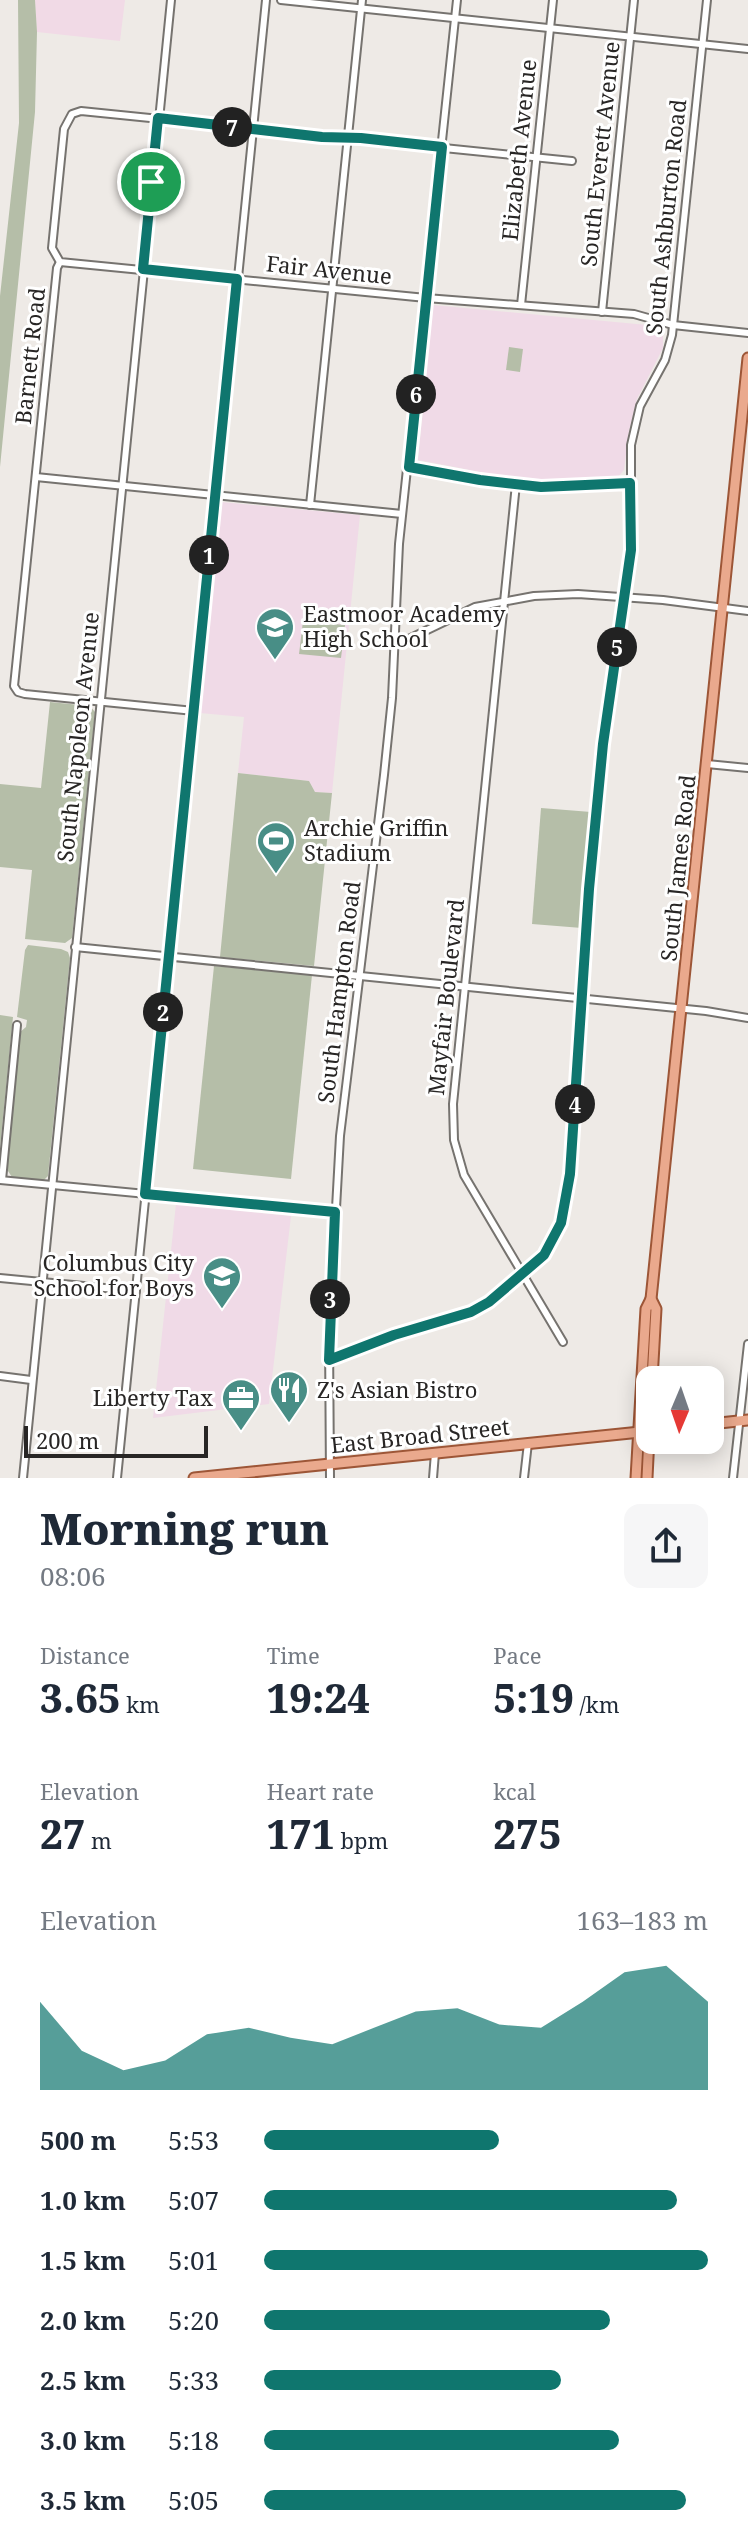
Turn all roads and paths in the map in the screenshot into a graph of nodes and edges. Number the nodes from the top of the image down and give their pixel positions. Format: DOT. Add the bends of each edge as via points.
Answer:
graph roads {
  1 [pos="171,0"];
  2 [pos="266,0"];
  3 [pos="281,0"];
  4 [pos="362,0"];
  5 [pos="457,0"];
  6 [pos="553,0"];
  7 [pos="634,0"];
  8 [pos="707,0"];
  9 [pos="361,9"];
  10 [pos="455,19"];
  11 [pos="550,28"];
  12 [pos="631,37"];
  13 [pos="703,44"];
  14 [pos="748,49"];
  15 [pos="158,118"];
  16 [pos="253,128"];
  17 [pos="347,137"];
  18 [pos="442,147"];
  19 [pos="537,157"];
  20 [pos="572,161"];
  21 [pos="60,262"];
  22 [pos="143,269"];
  23 [pos="237,279"];
  24 [pos="332,288"];
  25 [pos="426,298"];
  26 [pos="521,305"];
  27 [pos="602,312"];
  28 [pos="673,325"];
  29 [pos="748,333"];
  30 [pos="748,358"];
  31 [pos="744,440"];
  32 [pos="409,467"];
  33 [pos="36,477"];
  34 [pos="630,483"];
  35 [pos="516,484"];
  36 [pos="121,486"];
  37 [pos="215,495"];
  38 [pos="310,505"];
  39 [pos="402,514"];
  40 [pos="624,597"];
  41 [pos="505,600"];
  42 [pos="723,607"];
  43 [pos="748,611"];
  44 [pos="394,646"];
  45 [pos="99,702"];
  46 [pos="194,711"];
  47 [pos="707,764"];
  48 [pos="748,768"];
  49 [pos="75,947"];
  50 [pos="169,956"];
  51 [pos="359,976"];
  52 [pos="465,986"];
  53 [pos="582,999"];
  54 [pos="682,1008"];
  55 [pos="748,1018"];
  56 [pos="17,1025"];
  57 [pos="1,1180"];
  58 [pos="50,1184"];
  59 [pos="145,1194"];
  60 [pos="335,1212"];
  61 [pos="522,1276"];
  62 [pos="0,1278"];
  63 [pos="41,1283"];
  64 [pos="136,1291"];
  65 [pos="651,1299"];
  66 [pos="563,1342"];
  67 [pos="748,1344"];
  68 [pos="329,1360"];
  69 [pos="642,1366"];
  70 [pos="653,1366"];
  71 [pos="0,1376"];
  72 [pos="31,1380"];
  73 [pos="745,1398"];
  74 [pos="743,1420"];
  75 [pos="636,1432"];
  76 [pos="528,1443"];
  77 [pos="435,1453"];
  78 [pos="637,1454"];
  79 [pos="649,1454"];
  80 [pos="331,1464"];
  81 [pos="227,1476"];
  82 [pos="23,1478"];
  83 [pos="117,1478"];
  84 [pos="194,1478"];
  85 [pos="330,1478"];
  86 [pos="433,1478"];
  87 [pos="524,1478"];
  88 [pos="636,1478"];
  89 [pos="647,1478"];
  90 [pos="733,1478"];
  1 -- 15 [label="street, South Napoleon Avenue"];
  2 -- 16 [label="street"];
  3 -- 9 [label="street"];
  4 -- 9 [label="street"];
  5 -- 10 [label="street, South Hampton Road"];
  6 -- 11 [label="street, Elizabeth Avenue"];
  7 -- 12 [label="street, South Everett Avenue"];
  8 -- 13 [label="street, South Ashburton Road"];
  9 -- 10 [label="street"];
  9 -- 17 [label="street"];
  10 -- 11 [label="street"];
  10 -- 18 [label="street, South Hampton Road"];
  11 -- 12 [label="street"];
  11 -- 19 [label="street, Elizabeth Avenue"];
  12 -- 13 [label="street"];
  12 -- 27 [label="street, South Everett Avenue"];
  13 -- 14 [label="street"];
  13 -- 28 [label="street, South Ashburton Road"];
  15 -- 16 [label="street"];
  15 -- 21 [label="street" via="81,111 65,123 53,253"];
  15 -- 22 [label="street, South Napoleon Avenue"];
  16 -- 17 [label="street"];
  16 -- 23 [label="street"];
  17 -- 18 [label="street"];
  17 -- 24 [label="street"];
  18 -- 19 [label="street"];
  18 -- 25 [label="street, South Hampton Road"];
  19 -- 20 [label="street"];
  19 -- 26 [label="street, Elizabeth Avenue"];
  21 -- 22 [label="street, Fair Avenue"];
  21 -- 33 [label="street, Barnett Road"];
  22 -- 23 [label="street, Fair Avenue"];
  22 -- 36 [label="street, South Napoleon Avenue"];
  23 -- 24 [label="street, Fair Avenue"];
  23 -- 37 [label="street"];
  24 -- 25 [label="street, Fair Avenue"];
  24 -- 38 [label="street"];
  25 -- 26 [label="street, Fair Avenue"];
  25 -- 32 [label="street, South Hampton Road"];
  26 -- 27 [label="street, Fair Avenue"];
  27 -- 28 [label="street, Fair Avenue"];
  28 -- 29 [label="street, Fair Avenue"];
  28 -- 34 [label="street, South Ashburton Road" via="665,360 637,414"];
  30 -- 31 [label="main road, South James Road"];
  31 -- 42 [label="main road, South James Road"];
  32 -- 35 [label="street"];
  32 -- 39 [label="street, South Hampton Road"];
  33 -- 36 [label="street"];
  33 -- 45 [label="street, Barnett Road" via="14,686 18,692"];
  34 -- 35 [label="street"];
  34 -- 40 [label="street, South Ashburton Road"];
  35 -- 41 [label="street, Mayfair Boulevard"];
  36 -- 37 [label="street"];
  36 -- 45 [label="street, South Napoleon Avenue"];
  37 -- 38 [label="street"];
  37 -- 46 [label="street"];
  38 -- 39 [label="street"];
  39 -- 44 [label="street, South Hampton Road"];
  40 -- 41 [label="street" via="563,594"];
  40 -- 42 [label="street"];
  40 -- 53 [label="street, South Ashburton Road" via="603,744"];
  41 -- 44 [label="street" via="455,615"];
  41 -- 52 [label="street, Mayfair Boulevard"];
  42 -- 43 [label="street"];
  42 -- 47 [label="main road, South James Road"];
  44 -- 51 [label="street, South Hampton Road"];
  45 -- 46 [label="street"];
  45 -- 49 [label="street, South Napoleon Avenue"];
  46 -- 50 [label="street"];
  47 -- 48 [label="street"];
  47 -- 54 [label="main road, South James Road"];
  49 -- 50 [label="street"];
  49 -- 58 [label="street, South Napoleon Avenue"];
  50 -- 51 [label="street"];
  50 -- 59 [label="street"];
  51 -- 52 [label="street"];
  51 -- 60 [label="street, South Hampton Road"];
  52 -- 53 [label="street"];
  52 -- 61 [label="street, Mayfair Boulevard" via="454,1140 474,1195"];
  53 -- 54 [label="street"];
  53 -- 61 [label="street, South Ashburton Road" via="563,1217 550,1247"];
  54 -- 55 [label="street"];
  54 -- 65 [label="main road, South James Road"];
  56 -- 57 [label="street"];
  57 -- 58 [label="street"];
  58 -- 59 [label="street"];
  58 -- 63 [label="street, South Napoleon Avenue"];
  59 -- 60 [label="street"];
  59 -- 64 [label="street"];
  60 -- 68 [label="street, South Hampton Road"];
  61 -- 66 [label="street, Mayfair Boulevard"];
  61 -- 68 [label="street, South Ashburton Road" via="471,1312"];
  62 -- 63 [label="street"];
  63 -- 64 [label="street"];
  63 -- 72 [label="street, South Napoleon Avenue"];
  64 -- 83 [label="street"];
  65 -- 69 [label="main road"];
  65 -- 70 [label="main road, South James Road" via="656,1309"];
  67 -- 73 [label="street"];
  68 -- 80 [label="street, South Hampton Road"];
  71 -- 72 [label="street"];
  72 -- 82 [label="street, South Napoleon Avenue"];
  73 -- 74 [label="street"];
  74 -- 90 [label="street"];
  75 -- 76 [label="main road, East Broad Street"];
  76 -- 77 [label="main road, East Broad Street"];
  76 -- 87 [label="street"];
  77 -- 80 [label="main road, East Broad Street"];
  77 -- 86 [label="street"];
  78 -- 88 [label="main road"];
  79 -- 89 [label="main road"];
  80 -- 81 [label="main road, East Broad Street"];
  80 -- 85 [label="street, South Hampton Road"];
  81 -- 84 [label="main road, East Broad Street"];
}
